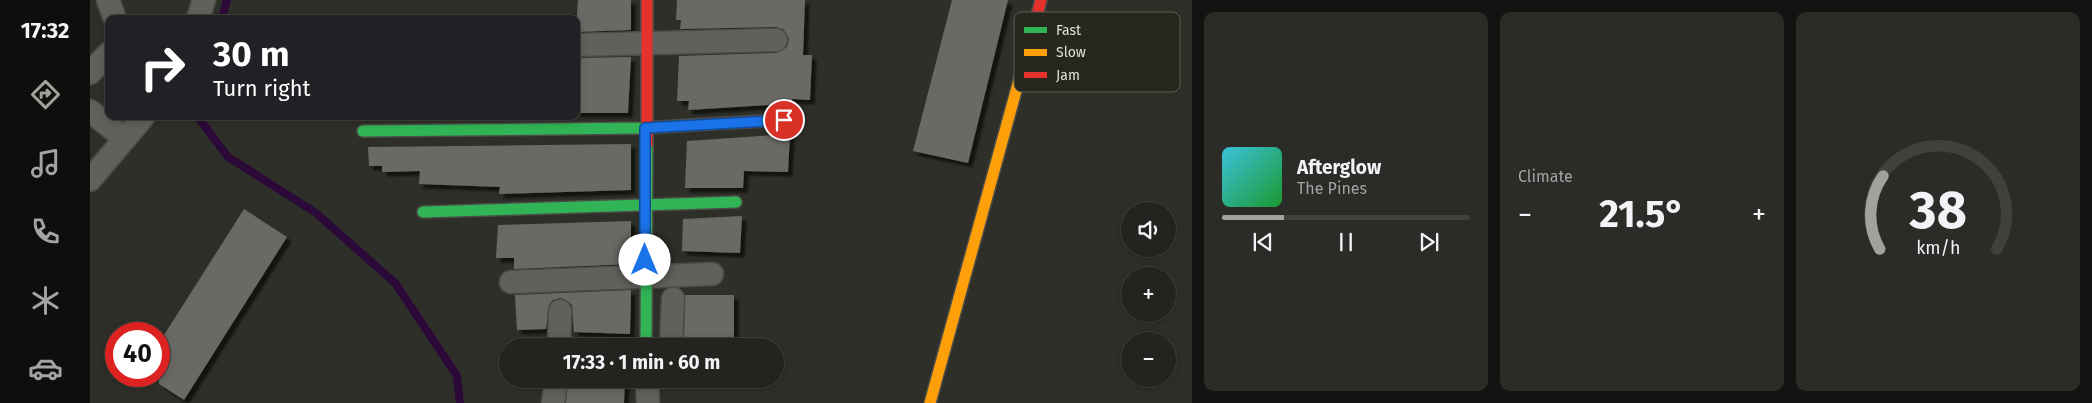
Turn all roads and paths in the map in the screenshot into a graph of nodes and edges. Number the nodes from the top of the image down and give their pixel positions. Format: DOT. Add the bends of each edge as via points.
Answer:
graph roads {
  1 [pos="108,0"];
  2 [pos="204,0"];
  3 [pos="647,0"];
  4 [pos="113,15"];
  5 [pos="199,15"];
  6 [pos="776,40"];
  7 [pos="648,45"];
  8 [pos="580,46"];
  9 [pos="105,57"];
  10 [pos="90,73"];
  11 [pos="1016,92"];
  12 [pos="90,111"];
  13 [pos="141,120"];
  14 [pos="784,120"];
  15 [pos="645,128"];
  16 [pos="363,131"];
  17 [pos="125,139"];
  18 [pos="90,180"];
  19 [pos="736,202"];
  20 [pos="645,207"];
  21 [pos="423,212"];
  22 [pos="712,274"];
  23 [pos="645,277"];
  24 [pos="511,282"];
  25 [pos="673,299"];
  26 [pos="560,311"];
  27 [pos="559,338"];
  28 [pos="646,338"];
  29 [pos="671,338"];
  30 [pos="647,388"];
  31 [pos="648,403"];
  32 [pos="930,403"];
  1 -- 4 [label="street"];
  2 -- 5 [label="street"];
  3 -- 7 [label="street"];
  6 -- 7 [label="street"];
  7 -- 8 [label="street"];
  7 -- 15 [label="street"];
  9 -- 10 [label="street"];
  11 -- 32 [label="street"];
  12 -- 17 [label="street"];
  13 -- 17 [label="street"];
  14 -- 15 [label="street"];
  15 -- 16 [label="street"];
  15 -- 20 [label="street"];
  17 -- 18 [label="street"];
  19 -- 20 [label="street"];
  20 -- 21 [label="street"];
  20 -- 23 [label="street"];
  22 -- 23 [label="street"];
  23 -- 24 [label="street"];
  23 -- 28 [label="street"];
  25 -- 29 [label="street"];
  26 -- 27 [label="street"];
  30 -- 31 [label="street"];
}
